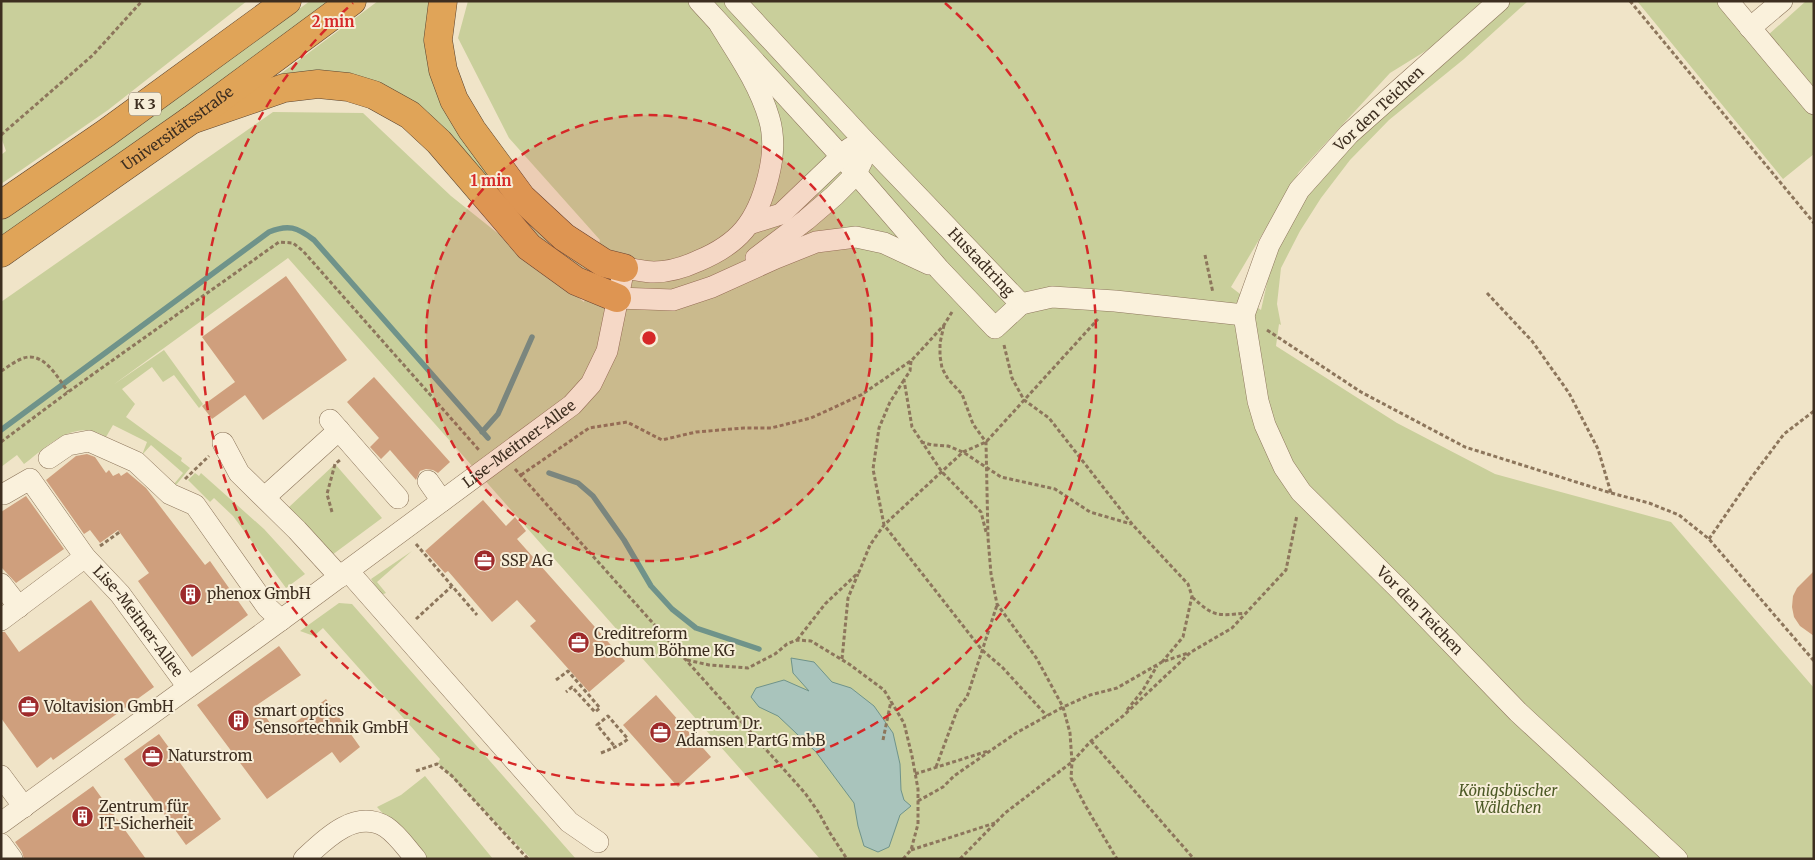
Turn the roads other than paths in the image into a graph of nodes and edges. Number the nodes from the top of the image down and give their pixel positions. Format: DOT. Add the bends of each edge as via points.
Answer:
graph roads {
  1 [pos="287,1"];
  2 [pos="352,1"];
  3 [pos="443,1"];
  4 [pos="698,1"];
  5 [pos="735,1"];
  6 [pos="1499,1"];
  7 [pos="1728,1"];
  8 [pos="1782,1"];
  9 [pos="720,24"];
  10 [pos="1750,28"];
  11 [pos="1814,104"];
  12 [pos="192,120"];
  13 [pos="861,137"];
  14 [pos="842,157"];
  15 [pos="855,174"];
  16 [pos="1,205"];
  17 [pos="749,224"];
  18 [pos="1,253"];
  19 [pos="624,268"];
  20 [pos="939,269"];
  21 [pos="712,287"];
  22 [pos="617,298"];
  23 [pos="1021,304"];
  24 [pos="1244,315"];
  25 [pos="223,443"];
  26 [pos="49,458"];
  27 [pos="428,482"];
  28 [pos="1,494"];
  29 [pos="265,497"];
  30 [pos="398,498"];
  31 [pos="442,501"];
  32 [pos="86,557"];
  33 [pos="344,574"];
  34 [pos="1,584"];
  35 [pos="18,607"];
  36 [pos="1,620"];
  37 [pos="281,620"];
  38 [pos="188,687"];
  39 [pos="1,776"];
  40 [pos="24,807"];
  41 [pos="1,823"];
  42 [pos="598,842"];
  43 [pos="1,844"];
  44 [pos="12,859"];
  45 [pos="304,859"];
  46 [pos="416,859"];
  47 [pos="1677,859"];
  1 -- 16 [label="highway, K 3"];
  2 -- 12 [label="highway, Universitätsstraße / K 3"];
  3 -- 19 [label="highway" via="438,40 443,70 454,100 472,130 522,198 564,237 604,263"];
  4 -- 9 [label="street"];
  5 -- 13 [label="street, Hustadtring"];
  6 -- 24 [label="street, Vor den Teichen" via="1349,134 1299,190 1269,245"];
  7 -- 10 [label="street"];
  8 -- 10 [label="street"];
  9 -- 14 [label="street"];
  9 -- 17 [label="street" via="750,74 770,119 773,158 764,192"];
  10 -- 11 [label="street"];
  12 -- 18 [label="highway, Universitätsstraße / K 3"];
  12 -- 22 [label="highway" via="284,88 318,84 348,87 374,95 410,115 439,142 529,247 576,281"];
  13 -- 14 [label="street"];
  13 -- 15 [label="street" via="863,159"];
  13 -- 23 [label="street, Hustadtring"];
  14 -- 15 [label="street"];
  14 -- 17 [label="street" via="781,214"];
  15 -- 20 [label="street"];
  15 -- 21 [label="street" via="806,220"];
  17 -- 19 [label="street" via="733,242 685,267 655,272"];
  19 -- 22 [label="street, Lise-Meitner-Allee"];
  20 -- 21 [label="street" via="884,243 856,237 816,242"];
  20 -- 23 [label="street, Hustadtring" via="998,326"];
  21 -- 22 [label="street" via="673,300"];
  22 -- 31 [label="street, Lise-Meitner-Allee" via="607,351 591,384 572,405"];
  23 -- 24 [label="street" via="1052,297"];
  24 -- 47 [label="street, Vor den Teichen" via="1265,425 1284,467 1301,492 1518,712"];
  25 -- 29 [label="street" via="239,473"];
  26 -- 37 [label="street" via="68,445 89,441 136,462 170,494 195,505 267,607"];
  27 -- 31 [label="street"];
  28 -- 32 [label="street, Lise-Meitner-Allee" via="30,479"];
  29 -- 30 [label="street" via="334,425"];
  29 -- 33 [label="street"];
  31 -- 33 [label="street, Lise-Meitner-Allee"];
  32 -- 35 [label="street"];
  32 -- 38 [label="street, Lise-Meitner-Allee" via="120,594"];
  33 -- 37 [label="street, Lise-Meitner-Allee"];
  33 -- 42 [label="street" via="569,822"];
  34 -- 35 [label="street"];
  35 -- 36 [label="street"];
  37 -- 38 [label="street, Lise-Meitner-Allee"];
  38 -- 40 [label="street, Lise-Meitner-Allee"];
  39 -- 40 [label="street"];
  40 -- 41 [label="street, Lise-Meitner-Allee"];
  43 -- 44 [label="street"];
  45 -- 46 [label="street" via="337,830 365,822 387,828"];
}
